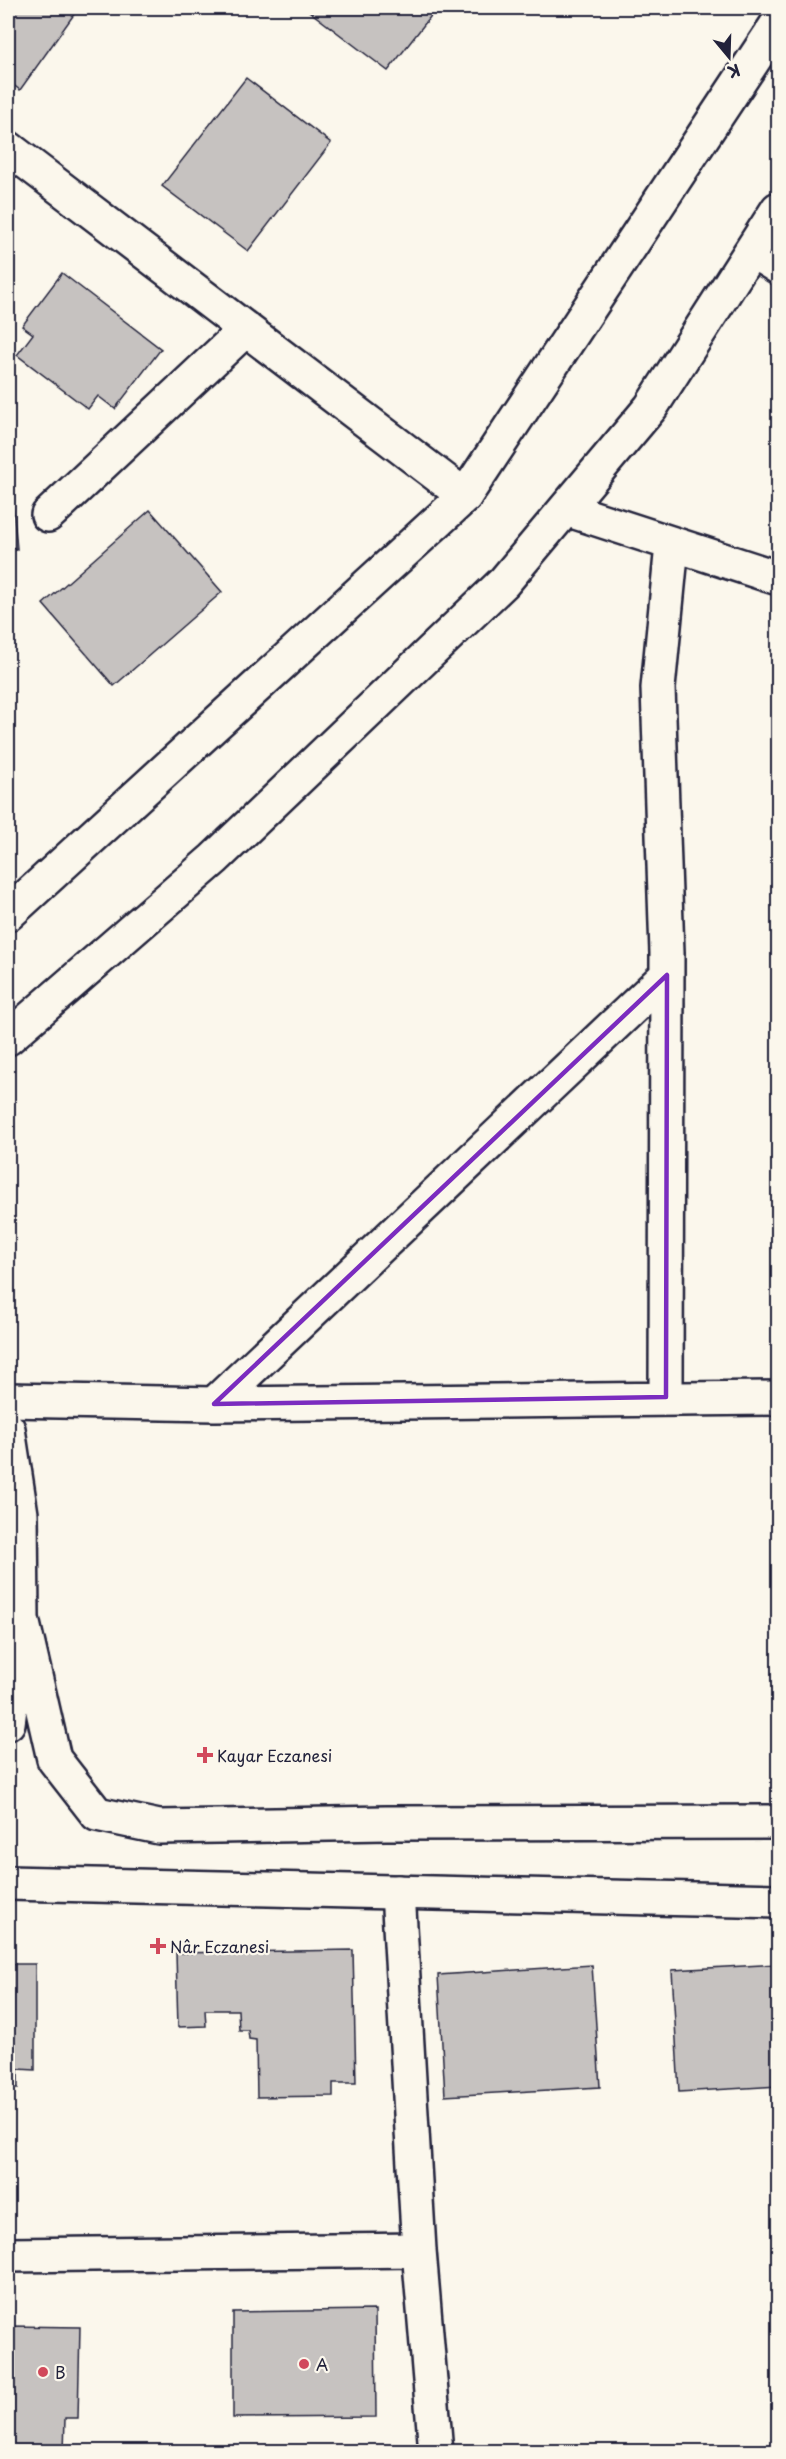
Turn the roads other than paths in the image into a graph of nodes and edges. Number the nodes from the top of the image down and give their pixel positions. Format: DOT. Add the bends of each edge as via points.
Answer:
graph roads {
  1 [pos="778,24"];
  2 [pos="8,148"];
  3 [pos="778,209"];
  4 [pos="749,256"];
  5 [pos="778,274"];
  6 [pos="246,329"];
  7 [pos="465,496"];
  8 [pos="566,509"];
  9 [pos="48,515"];
  10 [pos="672,545"];
  11 [pos="778,578"];
  12 [pos="8,914"];
  13 [pos="667,975"];
  14 [pos="8,1038"];
  15 [pos="666,1397"];
  16 [pos="778,1398"];
  17 [pos="8,1400"];
  18 [pos="214,1404"];
  19 [pos="8,1429"];
  20 [pos="22,1619"];
  21 [pos="8,1723"];
  22 [pos="778,1822"];
  23 [pos="8,1883"];
  24 [pos="398,1892"];
  25 [pos="778,1901"];
  26 [pos="419,2250"];
  27 [pos="8,2255"];
  28 [pos="436,2451"];
  1 -- 7 [label="street"];
  2 -- 6 [label="street"];
  3 -- 4 [label="street"];
  4 -- 5 [label="lane"];
  4 -- 8 [label="street" via="651,407"];
  6 -- 7 [label="street"];
  6 -- 9 [label="street"];
  7 -- 12 [label="street"];
  8 -- 10 [label="street"];
  8 -- 14 [label="street" via="504,582 214,859"];
  10 -- 11 [label="street"];
  10 -- 13 [label="street" via="658,688"];
  13 -- 15 [label="street"];
  13 -- 18 [label="street"];
  15 -- 16 [label="street"];
  15 -- 18 [label="street"];
  17 -- 18 [label="street"];
  19 -- 20 [label="street" via="21,1514"];
  20 -- 21 [label="street"];
  20 -- 22 [label="street" via="54,1759 97,1814 159,1827"];
  23 -- 24 [label="street"];
  24 -- 25 [label="street"];
  24 -- 26 [label="street"];
  26 -- 27 [label="street"];
  26 -- 28 [label="street"];
}
